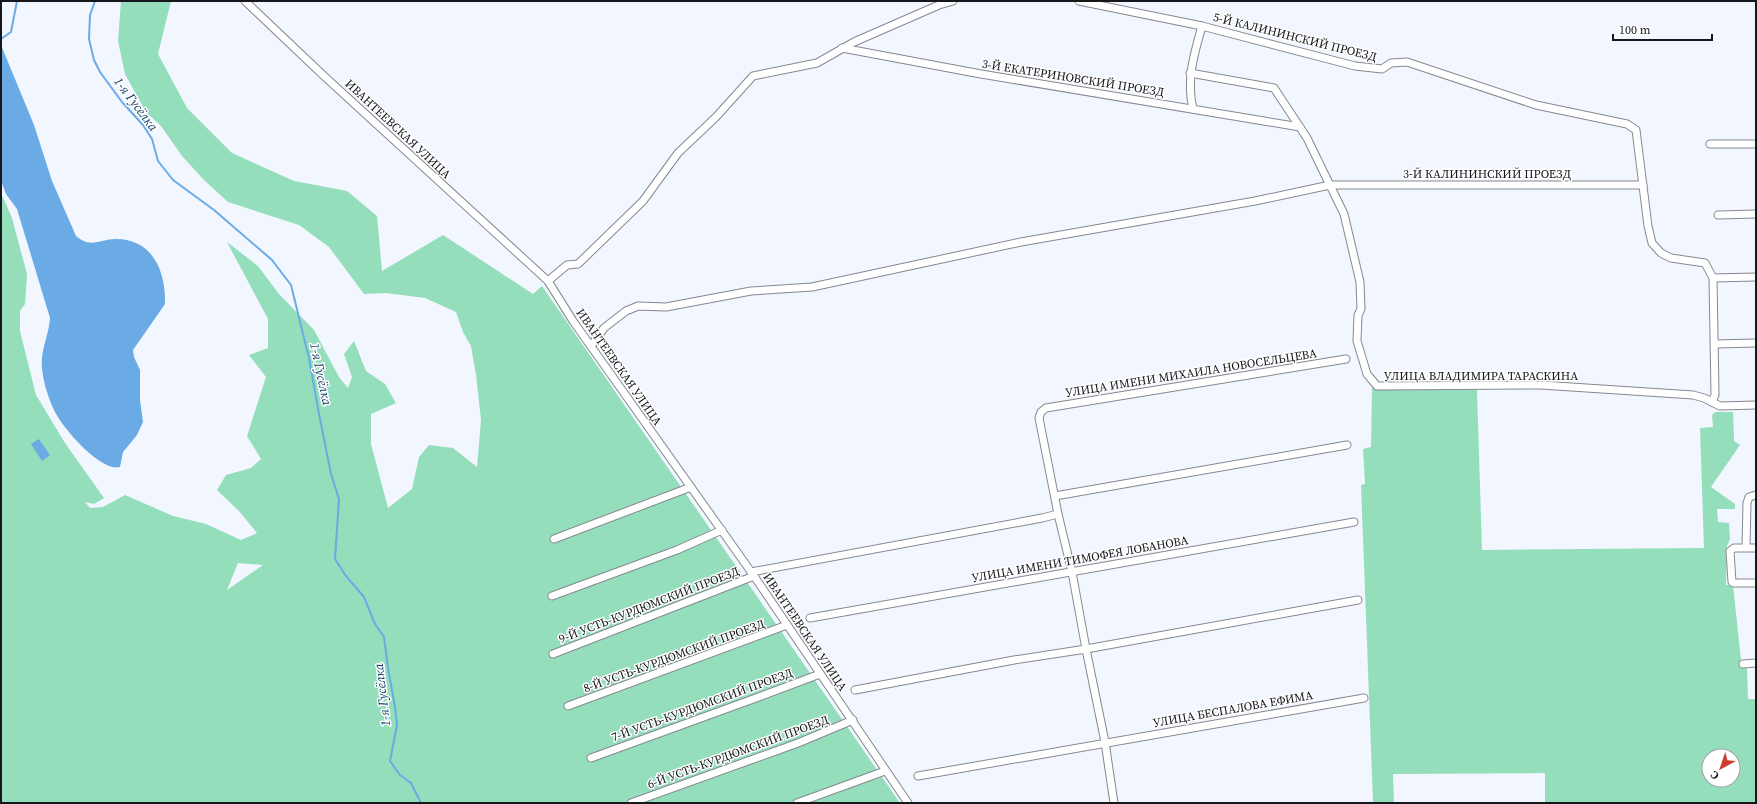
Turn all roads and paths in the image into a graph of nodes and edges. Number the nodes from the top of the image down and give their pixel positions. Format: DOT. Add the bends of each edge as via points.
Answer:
graph roads {
  1 [pos="245,1"];
  2 [pos="953,1"];
  3 [pos="1079,1"];
  4 [pos="1202,26"];
  5 [pos="842,48"];
  6 [pos="1190,73"];
  7 [pos="1193,109"];
  8 [pos="1300,127"];
  9 [pos="1710,144"];
  10 [pos="1756,144"];
  11 [pos="1330,184"];
  12 [pos="1643,184"];
  13 [pos="1756,214"];
  14 [pos="1718,216"];
  15 [pos="1756,277"];
  16 [pos="1713,278"];
  17 [pos="548,281"];
  18 [pos="1756,343"];
  19 [pos="1715,344"];
  20 [pos="591,346"];
  21 [pos="1346,359"];
  22 [pos="1712,402"];
  23 [pos="1756,405"];
  24 [pos="1347,445"];
  25 [pos="691,487"];
  26 [pos="1756,495"];
  27 [pos="1055,496"];
  28 [pos="1058,514"];
  29 [pos="1354,522"];
  30 [pos="722,530"];
  31 [pos="554,540"];
  32 [pos="1746,548"];
  33 [pos="1756,548"];
  34 [pos="1072,572"];
  35 [pos="752,574"];
  36 [pos="1756,583"];
  37 [pos="552,596"];
  38 [pos="1358,600"];
  39 [pos="810,618"];
  40 [pos="787,625"];
  41 [pos="1086,649"];
  42 [pos="553,654"];
  43 [pos="1756,663"];
  44 [pos="1743,664"];
  45 [pos="820,674"];
  46 [pos="855,690"];
  47 [pos="1364,698"];
  48 [pos="568,706"];
  49 [pos="853,720"];
  50 [pos="1106,742"];
  51 [pos="591,758"];
  52 [pos="885,770"];
  53 [pos="918,776"];
  54 [pos="631,803"];
  55 [pos="797,803"];
  56 [pos="908,803"];
  57 [pos="1114,803"];
  1 -- 17 [label="street, ИВАНТЕЕВСКАЯ УЛИЦА"];
  2 -- 5 [label="street"];
  3 -- 4 [label="street, 5-Й КАЛИНИНСКИЙ ПРОЕЗД"];
  4 -- 6 [label="street"];
  4 -- 12 [label="street, 5-Й КАЛИНИНСКИЙ ПРОЕЗД" via="1355,66 1382,69 1391,63 1407,62 1536,105 1627,124 1636,130"];
  5 -- 7 [label="street, 3-Й ЕКАТЕРИНОВСКИЙ ПРОЕЗД"];
  5 -- 17 [label="street" via="817,62 753,76 716,117 678,153 643,201 578,264 567,265"];
  6 -- 7 [label="street"];
  6 -- 8 [label="street, УЛИЦА ВЛАДИМИРА ТАРАСКИНА" via="1274,88"];
  7 -- 8 [label="street, 3-Й ЕКАТЕРИНОВСКИЙ ПРОЕЗД"];
  8 -- 11 [label="street, УЛИЦА ВЛАДИМИРА ТАРАСКИНА"];
  9 -- 10 [label="street"];
  11 -- 12 [label="street, 3-Й КАЛИНИНСКИЙ ПРОЕЗД"];
  11 -- 20 [label="street, 3-Й КАЛИНИНСКИЙ ПРОЕЗД" via="1255,201 1021,242 812,287 751,291 666,307 638,306 626,311 604,328"];
  11 -- 22 [label="street, УЛИЦА ВЛАДИМИРА ТАРАСКИНА" via="1344,214 1360,282 1361,309 1358,315 1357,342 1367,374 1378,386 1541,385 1693,395"];
  12 -- 16 [label="street, 5-Й КАЛИНИНСКИЙ ПРОЕЗД" via="1652,244 1671,258 1705,263"];
  13 -- 14 [label="street"];
  15 -- 16 [label="street"];
  16 -- 19 [label="street"];
  17 -- 20 [label="street, ИВАНТЕЕВСКАЯ УЛИЦА"];
  18 -- 19 [label="street"];
  19 -- 22 [label="street" via="1715,394"];
  20 -- 25 [label="street, ИВАНТЕЕВСКАЯ УЛИЦА"];
  21 -- 27 [label="street, УЛИЦА ИМЕНИ МИХАИЛА НОВОСЕЛЬЦЕВА" via="1046,408 1039,418"];
  22 -- 23 [label="street, УЛИЦА ВЛАДИМИРА ТАРАСКИНА" via="1720,406"];
  24 -- 27 [label="street"];
  25 -- 30 [label="street, ИВАНТЕЕВСКАЯ УЛИЦА"];
  25 -- 31 [label="street"];
  26 -- 32 [label="street" via="1749,496 1747,503"];
  27 -- 28 [label="street"];
  28 -- 34 [label="street"];
  28 -- 35 [label="street, 9-Й УСТЬ-КУРДЮМСКИЙ ПРОЕЗД"];
  29 -- 34 [label="street, УЛИЦА ИМЕНИ ТИМОФЕЯ ЛОБАНОВА"];
  30 -- 35 [label="street, ИВАНТЕЕВСКАЯ УЛИЦА"];
  30 -- 37 [label="street" via="677,550"];
  32 -- 33 [label="street"];
  32 -- 36 [label="street" via="1731,549 1731,580 1734,583"];
  34 -- 39 [label="street, УЛИЦА ИМЕНИ ТИМОФЕЯ ЛОБАНОВА"];
  34 -- 41 [label="street"];
  35 -- 40 [label="street, ИВАНТЕЕВСКАЯ УЛИЦА"];
  35 -- 42 [label="street, 9-Й УСТЬ-КУРДЮМСКИЙ ПРОЕЗД"];
  38 -- 41 [label="street"];
  40 -- 45 [label="street, ИВАНТЕЕВСКАЯ УЛИЦА"];
  40 -- 48 [label="street, 8-Й УСТЬ-КУРДЮМСКИЙ ПРОЕЗД"];
  41 -- 46 [label="street"];
  41 -- 50 [label="street"];
  43 -- 44 [label="street"];
  45 -- 49 [label="street, ИВАНТЕЕВСКАЯ УЛИЦА"];
  45 -- 51 [label="street, 7-Й УСТЬ-КУРДЮМСКИЙ ПРОЕЗД"];
  47 -- 50 [label="street, УЛИЦА БЕСПАЛОВА ЕФИМА"];
  49 -- 52 [label="street, ИВАНТЕЕВСКАЯ УЛИЦА"];
  49 -- 54 [label="street, 6-Й УСТЬ-КУРДЮМСКИЙ ПРОЕЗД" via="798,743"];
  50 -- 53 [label="street, УЛИЦА БЕСПАЛОВА ЕФИМА"];
  50 -- 57 [label="street"];
  52 -- 55 [label="street"];
  52 -- 56 [label="street, ИВАНТЕЕВСКАЯ УЛИЦА"];
}
